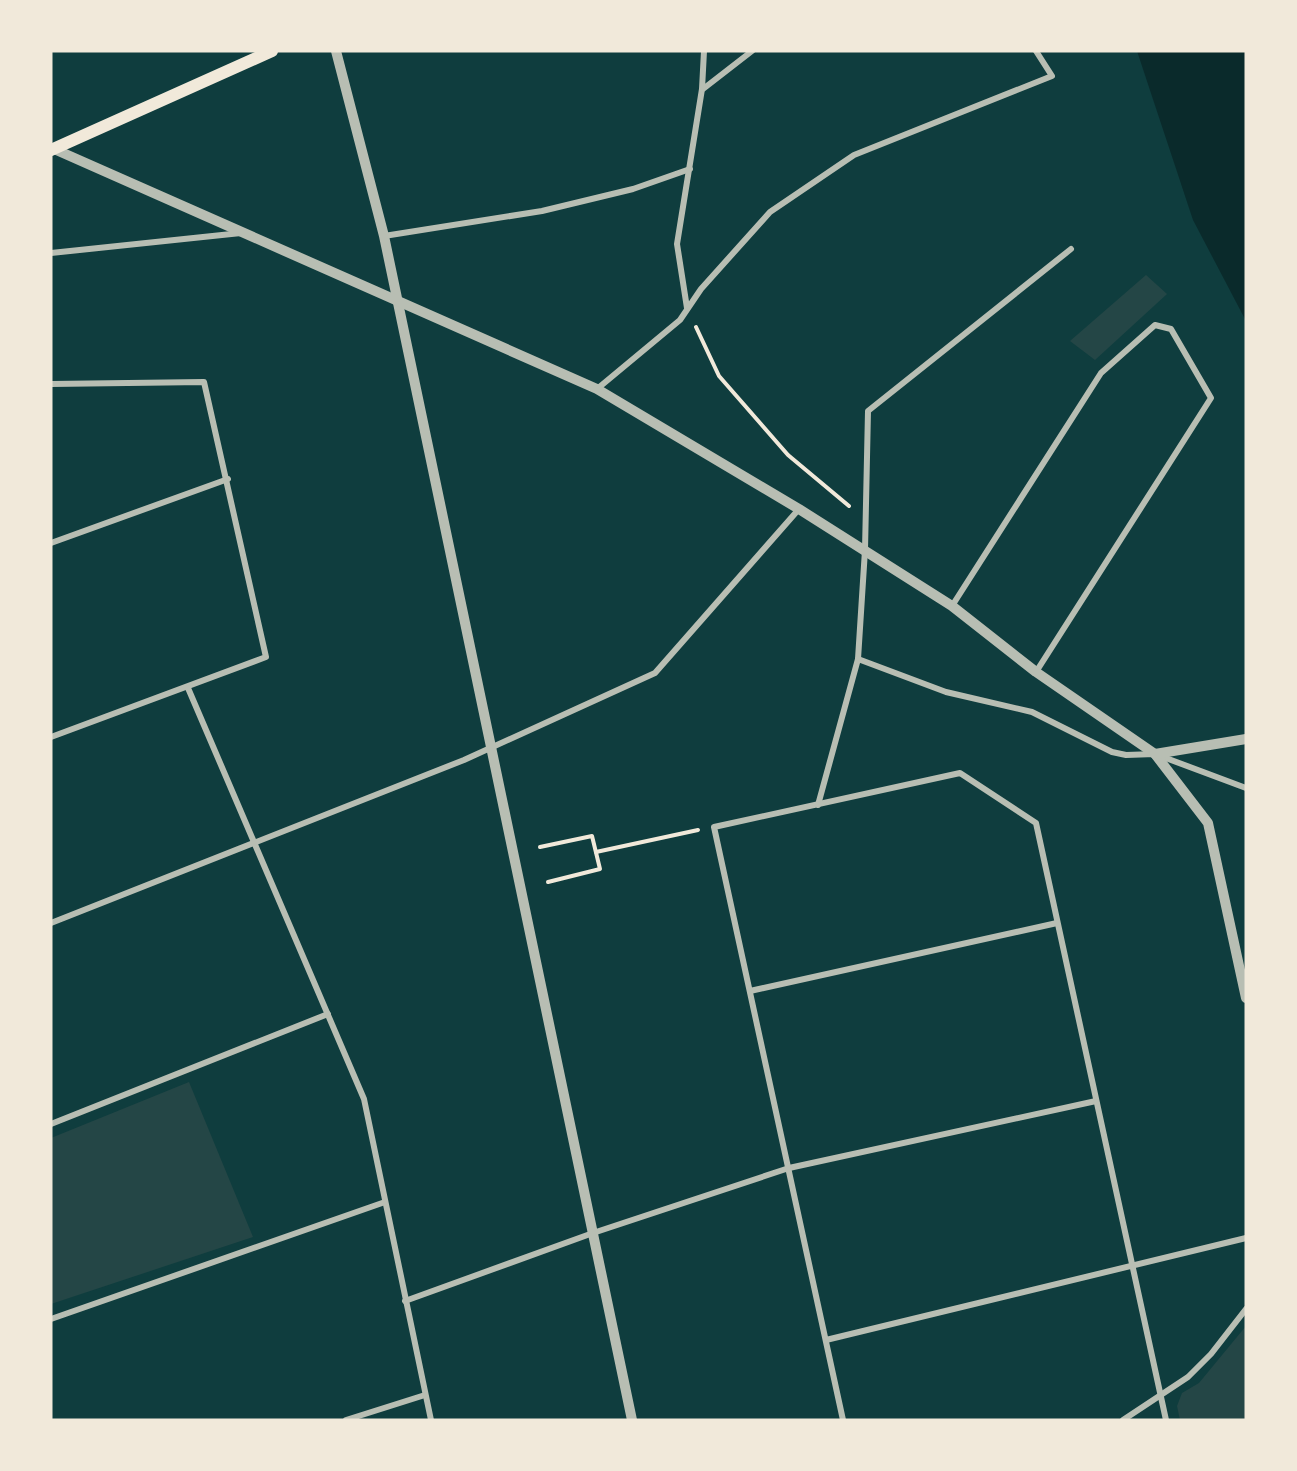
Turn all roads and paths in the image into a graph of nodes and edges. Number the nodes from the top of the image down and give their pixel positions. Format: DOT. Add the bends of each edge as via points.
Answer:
graph roads {
  1 [pos="272,51"];
  2 [pos="336,51"];
  3 [pos="704,51"];
  4 [pos="752,51"];
  5 [pos="1036,51"];
  6 [pos="702,89"];
  7 [pos="52,150"];
  8 [pos="690,169"];
  9 [pos="247,233"];
  10 [pos="384,236"];
  11 [pos="1071,249"];
  12 [pos="51,253"];
  13 [pos="398,302"];
  14 [pos="687,309"];
  15 [pos="51,384"];
  16 [pos="597,389"];
  17 [pos="228,479"];
  18 [pos="799,509"];
  19 [pos="866,520"];
  20 [pos="51,543"];
  21 [pos="865,550"];
  22 [pos="952,606"];
  23 [pos="858,659"];
  24 [pos="1036,672"];
  25 [pos="188,688"];
  26 [pos="51,737"];
  27 [pos="1246,740"];
  28 [pos="492,748"];
  29 [pos="1155,754"];
  30 [pos="1246,788"];
  31 [pos="818,805"];
  32 [pos="714,827"];
  33 [pos="254,841"];
  34 [pos="540,847"];
  35 [pos="596,852"];
  36 [pos="548,882"];
  37 [pos="51,923"];
  38 [pos="1058,923"];
  39 [pos="750,991"];
  40 [pos="1246,998"];
  41 [pos="327,1014"];
  42 [pos="1096,1101"];
  43 [pos="51,1124"];
  44 [pos="789,1168"];
  45 [pos="385,1202"];
  46 [pos="593,1233"];
  47 [pos="1246,1238"];
  48 [pos="1132,1267"];
  49 [pos="405,1300"];
  50 [pos="1246,1309"];
  51 [pos="51,1318"];
  52 [pos="826,1340"];
  53 [pos="425,1395"];
  54 [pos="1161,1395"];
  55 [pos="346,1420"];
  56 [pos="431,1420"];
  57 [pos="632,1420"];
  58 [pos="843,1420"];
  59 [pos="1124,1420"];
  60 [pos="1166,1420"];
  1 -- 7 [label="main road"];
  2 -- 10 [label="street"];
  3 -- 6 [label="street"];
  4 -- 6 [label="street"];
  5 -- 14 [label="street" via="1052,76 854,155 770,212"];
  6 -- 8 [label="street"];
  7 -- 9 [label="street"];
  8 -- 10 [label="street" via="633,189 542,212"];
  8 -- 14 [label="street" via="677,244"];
  9 -- 12 [label="street"];
  9 -- 13 [label="street"];
  10 -- 13 [label="street"];
  11 -- 19 [label="street" via="868,411"];
  13 -- 16 [label="street"];
  13 -- 28 [label="street"];
  14 -- 16 [label="street" via="680,320"];
  14 -- 19 [label="path" via="719,376 788,455"];
  15 -- 17 [label="street" via="204,382"];
  16 -- 18 [label="street"];
  17 -- 20 [label="street"];
  17 -- 25 [label="street" via="266,657"];
  18 -- 21 [label="street"];
  18 -- 28 [label="street" via="655,673"];
  19 -- 21 [label="street"];
  21 -- 22 [label="street"];
  21 -- 23 [label="street"];
  22 -- 24 [label="street"];
  22 -- 24 [label="street" via="1101,373 1155,325 1171,329 1211,398"];
  23 -- 29 [label="street" via="946,692 1032,712 1112,752"];
  23 -- 31 [label="street"];
  24 -- 29 [label="street"];
  25 -- 26 [label="street"];
  25 -- 33 [label="street"];
  27 -- 29 [label="street"];
  28 -- 33 [label="street"];
  28 -- 46 [label="street"];
  29 -- 30 [label="street"];
  29 -- 40 [label="street" via="1208,823"];
  31 -- 32 [label="street"];
  31 -- 38 [label="street" via="960,773 1036,823"];
  32 -- 35 [label="path"];
  32 -- 39 [label="street"];
  33 -- 37 [label="street"];
  33 -- 41 [label="street"];
  34 -- 35 [label="path" via="592,836"];
  35 -- 36 [label="path" via="600,869"];
  38 -- 39 [label="street"];
  38 -- 42 [label="street"];
  39 -- 44 [label="street"];
  41 -- 43 [label="street"];
  41 -- 45 [label="street" via="364,1099"];
  42 -- 44 [label="street"];
  42 -- 48 [label="street"];
  44 -- 46 [label="street"];
  44 -- 52 [label="street"];
  45 -- 49 [label="street"];
  45 -- 51 [label="street"];
  46 -- 49 [label="street"];
  46 -- 57 [label="street"];
  47 -- 48 [label="street"];
  48 -- 52 [label="street"];
  48 -- 54 [label="street"];
  49 -- 53 [label="street"];
  50 -- 54 [label="street" via="1211,1354 1188,1377"];
  52 -- 58 [label="street"];
  53 -- 55 [label="street"];
  53 -- 56 [label="street"];
  54 -- 59 [label="street"];
  54 -- 60 [label="street"];
}
